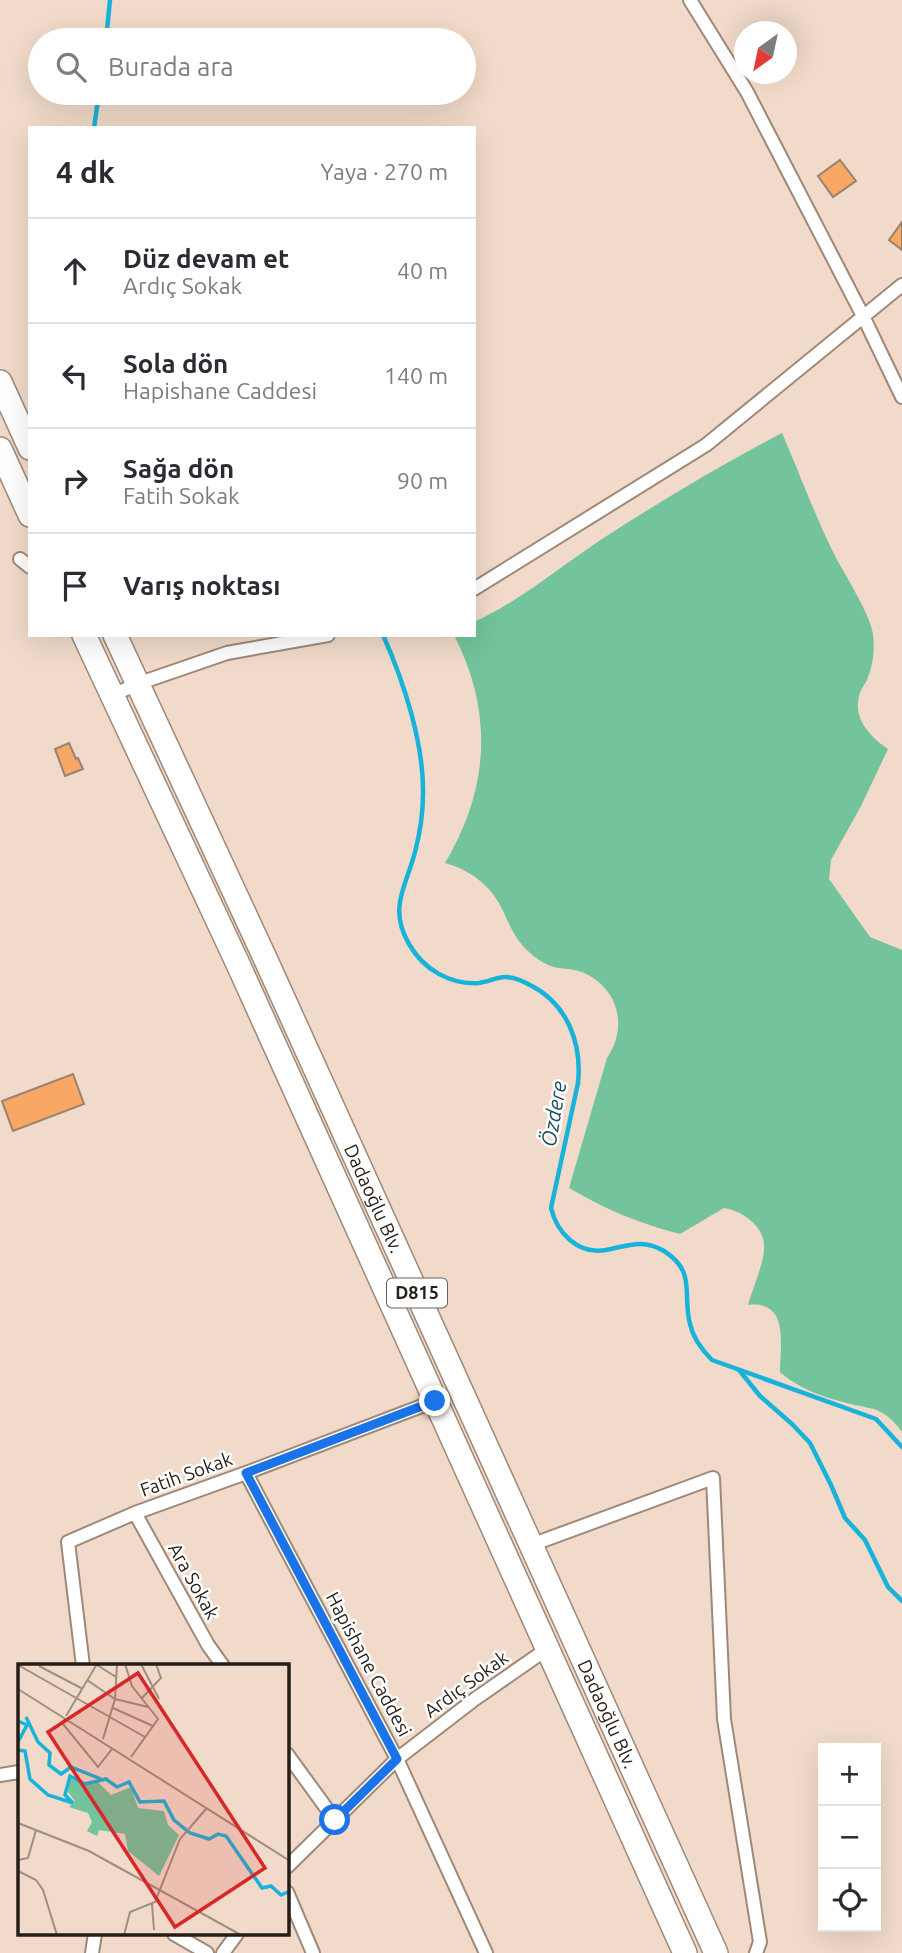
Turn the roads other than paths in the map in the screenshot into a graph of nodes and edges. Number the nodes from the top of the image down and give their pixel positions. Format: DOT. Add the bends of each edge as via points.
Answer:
graph roads {
  1 [pos="690,0"];
  2 [pos="902,285"];
  3 [pos="864,318"];
  4 [pos="0,383"];
  5 [pos="902,397"];
  6 [pos="28,444"];
  7 [pos="0,449"];
  8 [pos="28,511"];
  9 [pos="476,588"];
  10 [pos="85,637"];
  11 [pos="116,637"];
  12 [pos="317,637"];
  13 [pos="137,684"];
  14 [pos="111,696"];
  15 [pos="435,1401"];
  16 [pos="246,1473"];
  17 [pos="135,1513"];
  18 [pos="531,1545"];
  19 [pos="547,1649"];
  20 [pos="83,1664"];
  21 [pos="222,1664"];
  22 [pos="289,1757"];
  23 [pos="397,1759"];
  24 [pos="18,1772"];
  25 [pos="0,1775"];
  26 [pos="335,1820"];
  27 [pos="289,1865"];
  28 [pos="289,1897"];
  29 [pos="177,1936"];
  30 [pos="236,1936"];
  31 [pos="207,1953"];
  32 [pos="223,1953"];
  33 [pos="313,1953"];
  34 [pos="486,1953"];
  35 [pos="685,1953"];
  36 [pos="716,1953"];
  37 [pos="756,1953"];
  1 -- 3 [label="street" via="747,92"];
  2 -- 3 [label="street"];
  3 -- 5 [label="street"];
  3 -- 9 [label="street" via="706,445"];
  4 -- 6 [label="highway"];
  7 -- 8 [label="highway"];
  10 -- 14 [label="highway, Dadaoğlu Blv. / D815"];
  11 -- 13 [label="highway, Dadaoğlu Blv. / D815"];
  12 -- 13 [label="street" via="227,653"];
  13 -- 14 [label="street"];
  13 -- 18 [label="highway, Dadaoğlu Blv. / D815"];
  14 -- 15 [label="highway, Dadaoğlu Blv. / D815"];
  15 -- 16 [label="street, Fatih Sokak"];
  15 -- 19 [label="highway, Dadaoğlu Blv. / D815"];
  16 -- 17 [label="street, Fatih Sokak"];
  16 -- 23 [label="street, Hapishane Caddesi"];
  17 -- 20 [label="street, Fatih Sokak" via="68,1542"];
  17 -- 21 [label="street, Ara Sokak"];
  18 -- 36 [label="highway, Dadaoğlu Blv. / D815"];
  18 -- 37 [label="street" via="713,1478 724,1719 760,1942"];
  19 -- 23 [label="street, Ardıç Sokak"];
  19 -- 35 [label="highway, Dadaoğlu Blv. / D815"];
  22 -- 26 [label="street"];
  23 -- 26 [label="street, Ardıç Sokak"];
  23 -- 34 [label="street, Hapishane Caddesi"];
  24 -- 25 [label="street"];
  26 -- 27 [label="street, Ardıç Sokak"];
  28 -- 33 [label="street"];
  29 -- 31 [label="street"];
  30 -- 32 [label="street"];
}
